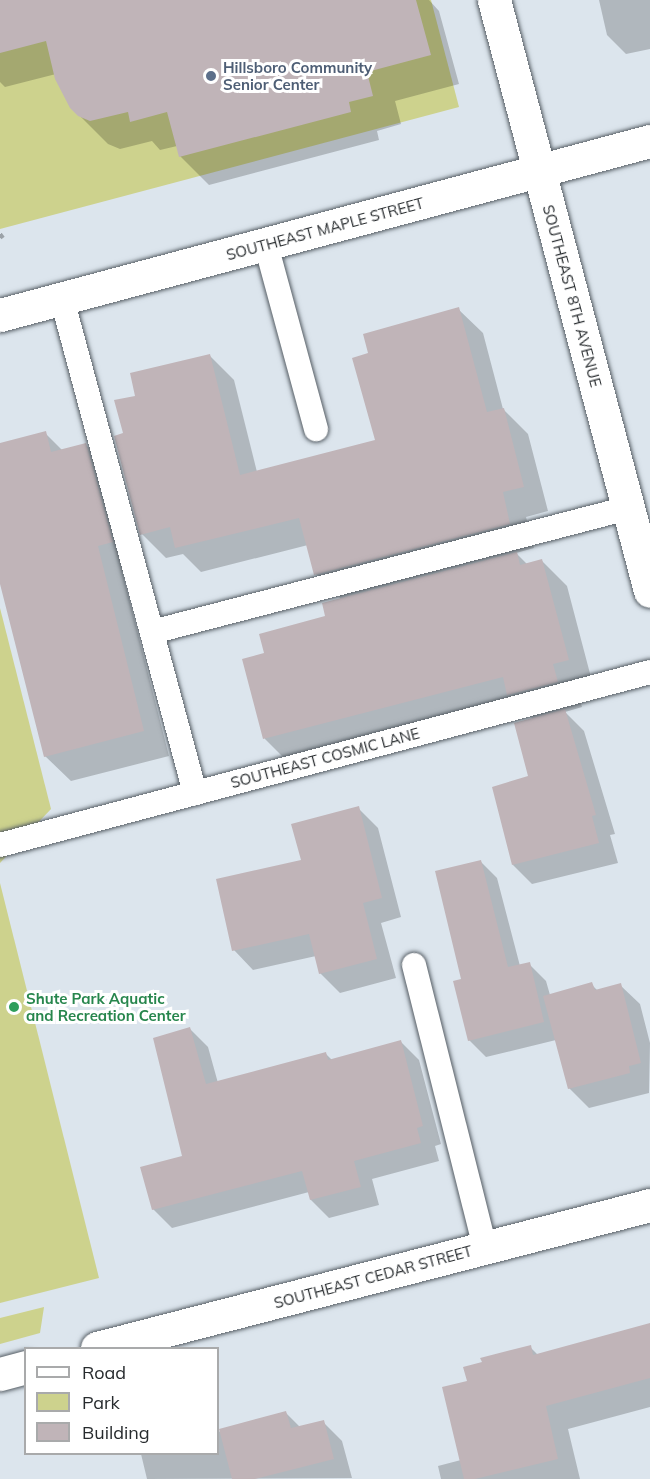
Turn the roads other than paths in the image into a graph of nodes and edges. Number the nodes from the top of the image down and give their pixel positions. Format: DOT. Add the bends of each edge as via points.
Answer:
graph roads {
  1 [pos="494,0"];
  2 [pos="650,141"];
  3 [pos="539,171"];
  4 [pos="266,245"];
  5 [pos="62,299"];
  6 [pos="0,315"];
  7 [pos="316,429"];
  8 [pos="628,508"];
  9 [pos="650,591"];
  10 [pos="152,632"];
  11 [pos="650,672"];
  12 [pos="195,793"];
  13 [pos="0,844"];
  14 [pos="414,965"];
  15 [pos="650,1205"];
  16 [pos="485,1248"];
  17 [pos="101,1347"];
  18 [pos="24,1368"];
  19 [pos="0,1374"];
  1 -- 3 [label="street, SOUTHEAST 8TH AVENUE"];
  2 -- 3 [label="street, SOUTHEAST MAPLE STREET"];
  3 -- 4 [label="street, SOUTHEAST MAPLE STREET"];
  3 -- 8 [label="street, SOUTHEAST 8TH AVENUE"];
  4 -- 5 [label="street, SOUTHEAST MAPLE STREET"];
  4 -- 7 [label="lane"];
  5 -- 6 [label="street, SOUTHEAST MAPLE STREET"];
  5 -- 10 [label="lane"];
  8 -- 9 [label="street, SOUTHEAST 8TH AVENUE"];
  8 -- 10 [label="lane"];
  10 -- 12 [label="lane"];
  11 -- 12 [label="lane, SOUTHEAST COSMIC LANE"];
  12 -- 13 [label="lane, SOUTHEAST COSMIC LANE"];
  14 -- 16 [label="lane"];
  15 -- 16 [label="street, SOUTHEAST CEDAR STREET"];
  16 -- 17 [label="street, SOUTHEAST CEDAR STREET"];
  18 -- 19 [label="street"];
}
